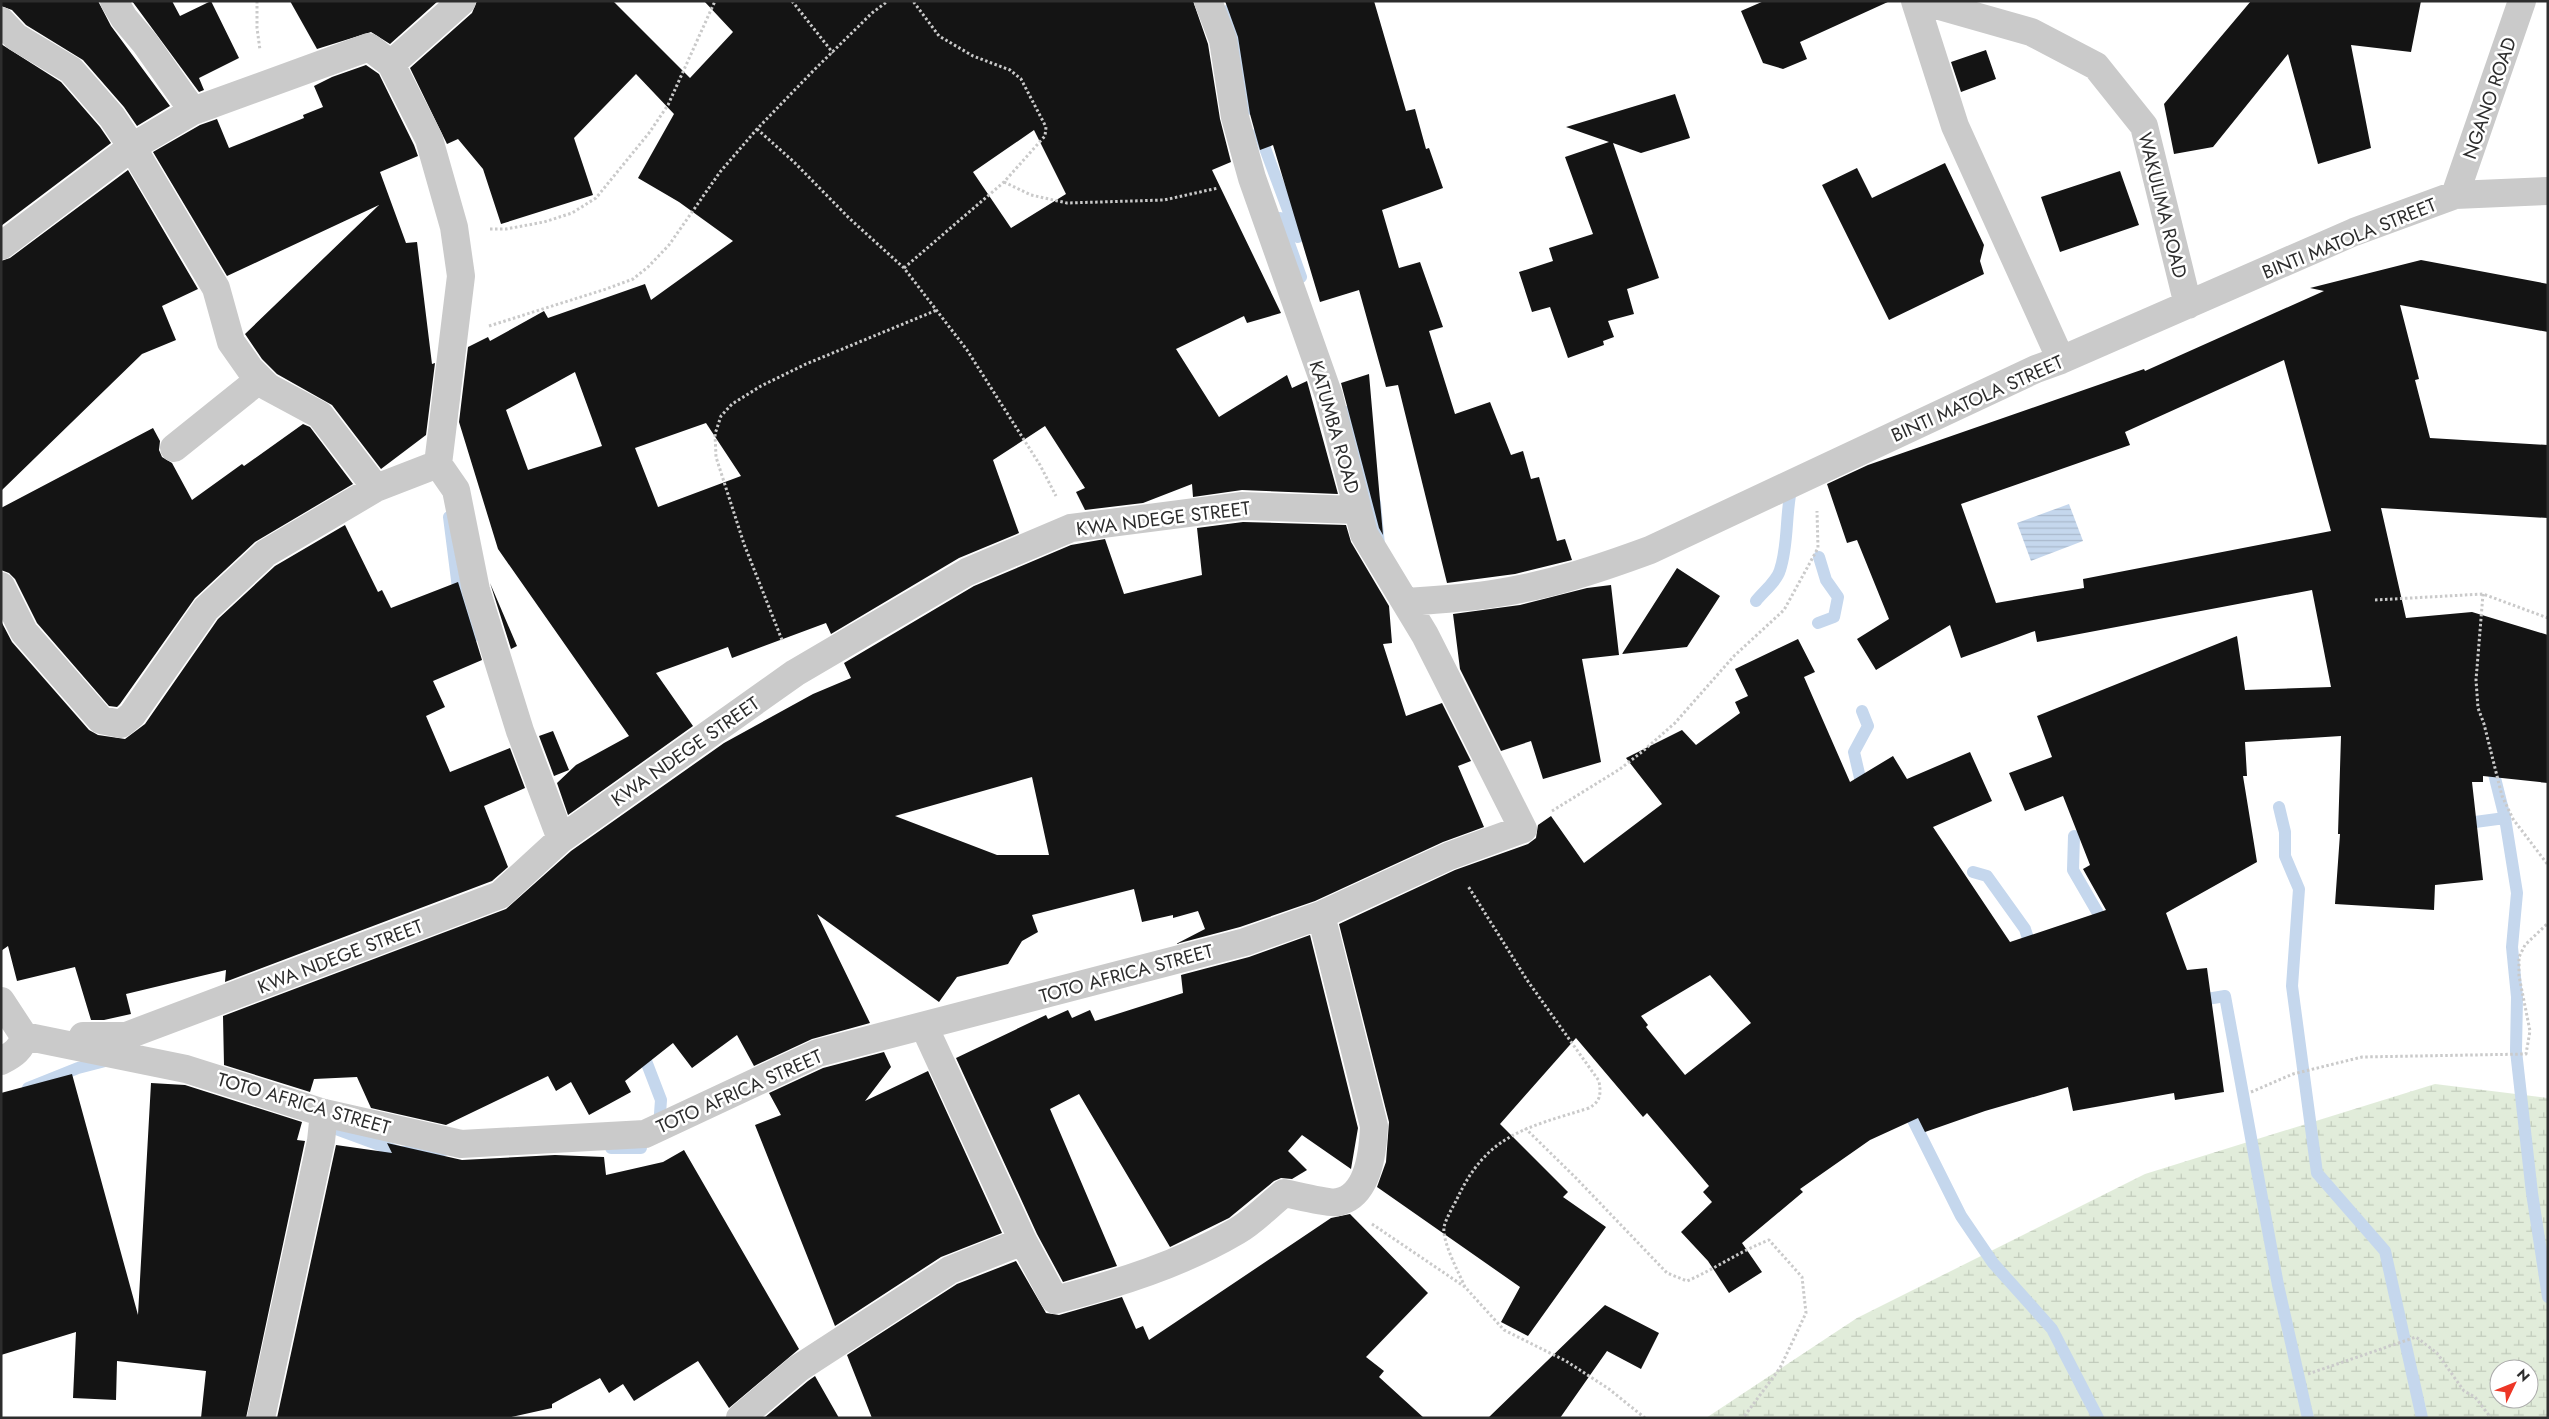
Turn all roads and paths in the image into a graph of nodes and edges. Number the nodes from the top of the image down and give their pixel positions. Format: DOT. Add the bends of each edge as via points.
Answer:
graph roads {
  1 [pos="114,1"];
  2 [pos="257,1"];
  3 [pos="462,1"];
  4 [pos="715,1"];
  5 [pos="792,1"];
  6 [pos="888,1"];
  7 [pos="914,1"];
  8 [pos="1208,1"];
  9 [pos="1915,1"];
  10 [pos="1922,1"];
  11 [pos="2522,1"];
  12 [pos="1,22"];
  13 [pos="833,53"];
  14 [pos="391,64"];
  15 [pos="264,87"];
  16 [pos="193,111"];
  17 [pos="757,129"];
  18 [pos="132,147"];
  19 [pos="1252,178"];
  20 [pos="1004,182"];
  21 [pos="2548,191"];
  22 [pos="2455,195"];
  23 [pos="454,227"];
  24 [pos="1,246"];
  25 [pos="904,268"];
  26 [pos="2188,305"];
  27 [pos="937,310"];
  28 [pos="455,337"];
  29 [pos="2061,360"];
  30 [pos="260,379"];
  31 [pos="174,448"];
  32 [pos="438,464"];
  33 [pos="1817,473"];
  34 [pos="376,488"];
  35 [pos="1357,510"];
  36 [pos="1071,528"];
  37 [pos="1,586"];
  38 [pos="2483,594"];
  39 [pos="2375,600"];
  40 [pos="1406,602"];
  41 [pos="2548,618"];
  42 [pos="795,673"];
  43 [pos="1523,829"];
  44 [pos="561,839"];
  45 [pos="1449,856"];
  46 [pos="2548,866"];
  47 [pos="1321,915"];
  48 [pos="2548,923"];
  49 [pos="1,1001"];
  50 [pos="924,1026"];
  51 [pos="24,1036"];
  52 [pos="1,1061"];
  53 [pos="2251,1092"];
  54 [pos="324,1113"];
  55 [pos="1525,1128"];
  56 [pos="1337,1203"];
  57 [pos="1023,1241"];
  58 [pos="1465,1288"];
  59 [pos="2308,1374"];
  60 [pos="261,1418"];
  61 [pos="740,1418"];
  62 [pos="1645,1418"];
  63 [pos="1743,1418"];
  64 [pos="2491,1418"];
  1 -- 16 [label="street"];
  2 -- 15 [label="path"];
  3 -- 14 [label="street"];
  4 -- 23 [label="path" via="668,105 596,198 572,213 544,222 506,229"];
  5 -- 13 [label="path"];
  6 -- 13 [label="path"];
  7 -- 20 [label="path" via="918,11 939,36 973,56 1010,70 1021,79 1046,127 1045,136"];
  8 -- 19 [label="street, KATUMBA ROAD" via="1222,40 1235,118"];
  9 -- 29 [label="street" via="1955,126"];
  10 -- 26 [label="street, WAKULIMA ROAD" via="2032,32 2096,66 2144,126"];
  11 -- 22 [label="street, NGANO ROAD"];
  12 -- 18 [label="street" via="16,37 71,70 112,117"];
  13 -- 17 [label="path"];
  14 -- 15 [label="street" via="369,47"];
  14 -- 23 [label="street" via="429,139"];
  15 -- 16 [label="street"];
  16 -- 18 [label="street"];
  17 -- 25 [label="path"];
  17 -- 28 [label="path" via="720,172 669,245 633,278"];
  18 -- 24 [label="street"];
  18 -- 30 [label="street" via="216,288 231,342"];
  19 -- 20 [label="path" via="1164,200 1086,203 1067,203 1031,195"];
  19 -- 35 [label="street, KATUMBA ROAD" via="1329,396 1351,475"];
  20 -- 25 [label="path"];
  21 -- 22 [label="street, BINTI MATOLA STREET"];
  22 -- 26 [label="street, BINTI MATOLA STREET" via="2354,232"];
  23 -- 28 [label="street" via="461,276"];
  25 -- 27 [label="path"];
  26 -- 29 [label="street, BINTI MATOLA STREET"];
  27 -- 36 [label="path" via="967,350 1040,465"];
  27 -- 42 [label="path" via="806,364 732,404 721,416 715,434 716,457 744,544"];
  28 -- 32 [label="street"];
  29 -- 33 [label="street, BINTI MATOLA STREET" via="1858,451"];
  30 -- 31 [label="street"];
  30 -- 34 [label="street" via="268,387 320,415"];
  32 -- 34 [label="street"];
  32 -- 44 [label="street" via="456,490 476,590 520,731"];
  33 -- 40 [label="street, BINTI MATOLA STREET" via="1650,550 1597,569 1497,594"];
  33 -- 43 [label="path" via="1818,548 1784,610 1734,656 1675,723 1643,751 1620,769"];
  34 -- 37 [label="street" via="266,554 206,608 132,714 121,724 101,720 30,640"];
  35 -- 36 [label="street, KWA NDEGE STREET" via="1242,506"];
  35 -- 40 [label="street, KATUMBA ROAD" via="1364,534"];
  36 -- 42 [label="street, KWA NDEGE STREET" via="967,572"];
  38 -- 39 [label="path"];
  38 -- 41 [label="path"];
  38 -- 46 [label="path" via="2476,680 2478,708 2502,796 2513,819"];
  40 -- 43 [label="street, KATUMBA ROAD"];
  42 -- 44 [label="street, KWA NDEGE STREET"];
  43 -- 45 [label="street, TOTO AFRICA STREET"];
  44 -- 51 [label="street, KWA NDEGE STREET" via="500,895 126,1036"];
  45 -- 47 [label="street, TOTO AFRICA STREET"];
  45 -- 55 [label="path" via="1527,980 1599,1081 1601,1094 1597,1104"];
  47 -- 50 [label="street, TOTO AFRICA STREET" via="1245,942"];
  47 -- 56 [label="street" via="1374,1126 1373,1153 1364,1179 1350,1196"];
  48 -- 53 [label="path" via="2525,945 2520,957 2519,976 2530,1031 2526,1054 2362,1057 2293,1074"];
  49 -- 51 [label="street"];
  50 -- 54 [label="street, TOTO AFRICA STREET" via="818,1053 644,1134 461,1144"];
  50 -- 57 [label="street"];
  51 -- 52 [label="street" via="14,1055"];
  51 -- 54 [label="street, TOTO AFRICA STREET" via="186,1069"];
  54 -- 60 [label="street" via="321,1141"];
  55 -- 58 [label="path" via="1484,1155 1465,1182 1444,1227"];
  55 -- 63 [label="path" via="1576,1176 1667,1273 1687,1281 1745,1249 1770,1240 1802,1277 1806,1313 1780,1368"];
  56 -- 57 [label="street" via="1284,1193 1238,1231 1186,1258 1055,1300"];
  56 -- 58 [label="path"];
  57 -- 61 [label="street" via="950,1270 799,1368"];
  58 -- 62 [label="path" via="1504,1330 1566,1361"];
  59 -- 64 [label="path" via="2416,1337 2436,1353 2464,1391 2475,1397"];
}
